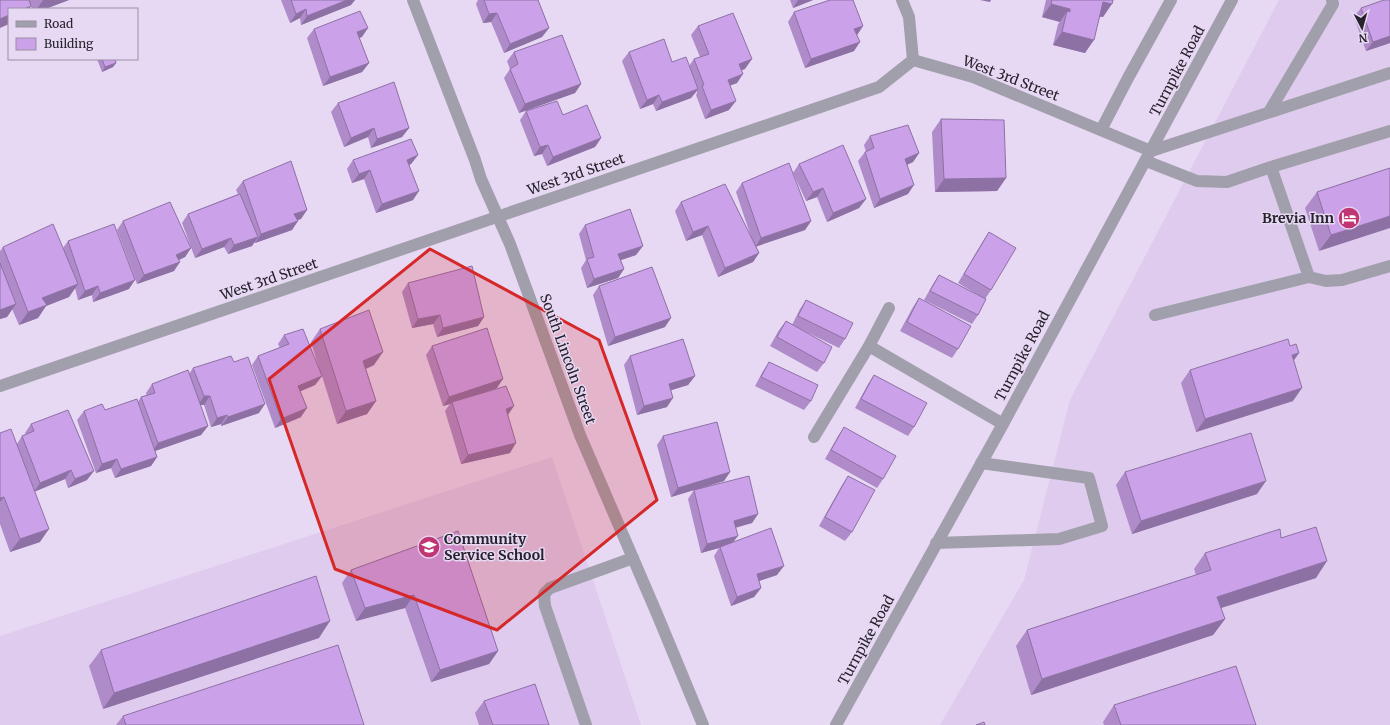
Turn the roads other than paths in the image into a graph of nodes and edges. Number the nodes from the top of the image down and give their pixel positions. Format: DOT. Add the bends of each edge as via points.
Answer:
graph roads {
  1 [pos="413,0"];
  2 [pos="902,0"];
  3 [pos="1171,0"];
  4 [pos="1232,0"];
  5 [pos="1332,0"];
  6 [pos="913,60"];
  7 [pos="1390,73"];
  8 [pos="1269,112"];
  9 [pos="1101,130"];
  10 [pos="1390,131"];
  11 [pos="1148,156"];
  12 [pos="1271,167"];
  13 [pos="498,216"];
  14 [pos="1390,266"];
  15 [pos="1309,278"];
  16 [pos="889,308"];
  17 [pos="1155,315"];
  18 [pos="869,346"];
  19 [pos="0,386"];
  20 [pos="1003,424"];
  21 [pos="814,437"];
  22 [pos="981,463"];
  23 [pos="936,543"];
  24 [pos="633,558"];
  25 [pos="586,725"];
  26 [pos="703,725"];
  27 [pos="836,725"];
  1 -- 13 [label="street, South Lincoln Street" via="481,180"];
  2 -- 6 [label="street" via="909,17"];
  3 -- 9 [label="street"];
  4 -- 11 [label="street, Turnpike Road"];
  5 -- 8 [label="street" via="1333,4"];
  6 -- 9 [label="street, West 3rd Street" via="973,77"];
  6 -- 13 [label="street, West 3rd Street" via="879,87"];
  7 -- 8 [label="street"];
  8 -- 11 [label="street"];
  9 -- 11 [label="street, West 3rd Street"];
  10 -- 12 [label="street, West 3rd Street"];
  11 -- 12 [label="street, West 3rd Street" via="1197,181 1227,182"];
  11 -- 20 [label="street, Turnpike Road"];
  12 -- 15 [label="street"];
  13 -- 19 [label="street, West 3rd Street"];
  13 -- 24 [label="street, South Lincoln Street" via="580,435"];
  14 -- 15 [label="street" via="1342,280"];
  15 -- 17 [label="street"];
  16 -- 18 [label="street"];
  18 -- 20 [label="street"];
  18 -- 21 [label="street"];
  20 -- 22 [label="street, Turnpike Road"];
  22 -- 23 [label="street, Turnpike Road"];
  22 -- 23 [label="street" via="1089,478 1102,526 1059,539"];
  23 -- 27 [label="street, Turnpike Road"];
  24 -- 25 [label="street" via="550,588 544,594 545,606"];
  24 -- 26 [label="street, South Lincoln Street"];
}
